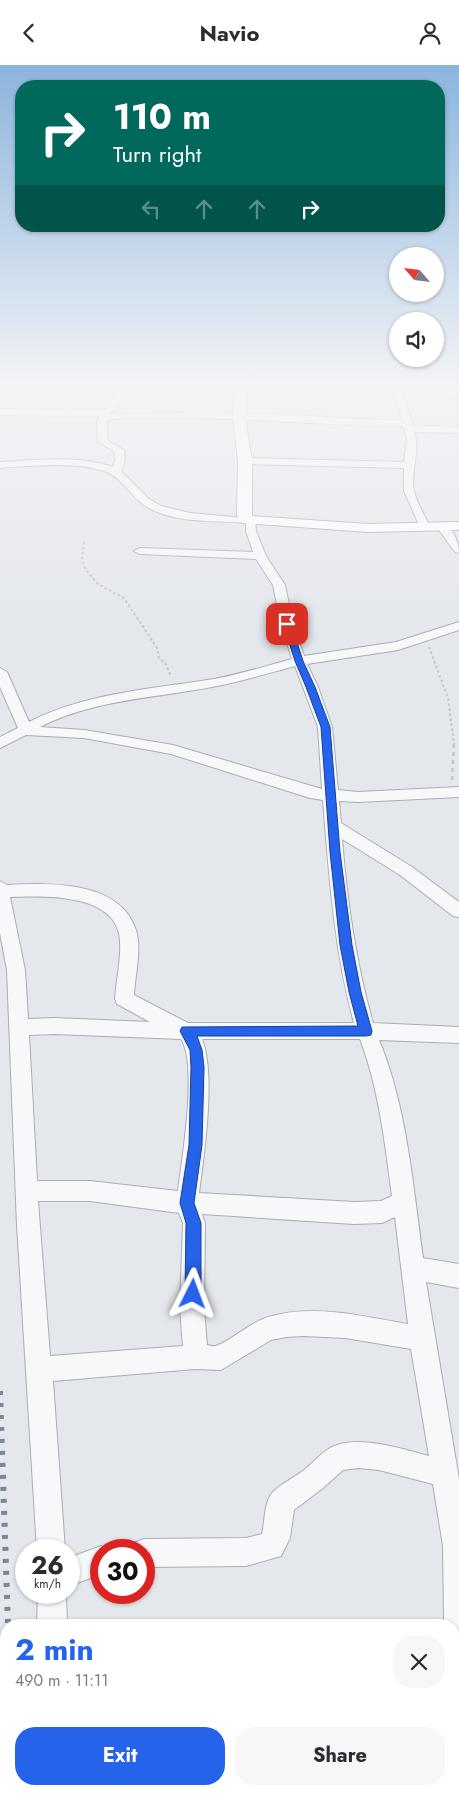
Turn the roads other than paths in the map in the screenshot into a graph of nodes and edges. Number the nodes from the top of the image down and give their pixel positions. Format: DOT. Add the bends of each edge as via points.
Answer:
graph roads {
  1 [pos="99,469"];
  2 [pos="117,469"];
  3 [pos="246,469"];
  4 [pos="409,469"];
  5 [pos="116,472"];
  6 [pos="249,521"];
  7 [pos="441,526"];
  8 [pos="459,526"];
  9 [pos="425,527"];
  10 [pos="459,550"];
  11 [pos="140,551"];
  12 [pos="260,556"];
  13 [pos="459,626"];
  14 [pos="299,661"];
  15 [pos="0,672"];
  16 [pos="26,731"];
  17 [pos="0,743"];
  18 [pos="456,792"];
  19 [pos="331,796"];
  20 [pos="333,826"];
  21 [pos="0,889"];
  22 [pos="459,911"];
  23 [pos="18,1028"];
  24 [pos="186,1031"];
  25 [pos="366,1031"];
  26 [pos="459,1035"];
  27 [pos="28,1191"];
  28 [pos="404,1202"];
  29 [pos="187,1203"];
  30 [pos="413,1268"];
  31 [pos="459,1276"];
  32 [pos="422,1339"];
  33 [pos="196,1357"];
  34 [pos="39,1369"];
  35 [pos="444,1473"];
  36 [pos="50,1539"];
  37 [pos="155,1553"];
  38 [pos="52,1604"];
  39 [pos="52,1619"];
  40 [pos="459,1619"];
  1 -- 5 [label="street"];
  2 -- 5 [label="street"];
  3 -- 6 [label="street" via="244,515"];
  4 -- 9 [label="street" via="409,491"];
  5 -- 6 [label="street" via="138,495 157,508"];
  6 -- 9 [label="street" via="368,528"];
  6 -- 12 [label="street"];
  7 -- 8 [label="street"];
  7 -- 9 [label="street"];
  7 -- 10 [label="street"];
  11 -- 12 [label="street"];
  12 -- 14 [label="street" via="279,585"];
  13 -- 14 [label="street" via="398,646"];
  14 -- 16 [label="street" via="218,682 87,704 51,717"];
  14 -- 19 [label="street" via="325,727"];
  15 -- 16 [label="street"];
  16 -- 17 [label="street"];
  16 -- 19 [label="street" via="84,734 172,750 293,788"];
  18 -- 19 [label="street"];
  19 -- 20 [label="street"];
  20 -- 22 [label="street" via="406,871"];
  20 -- 25 [label="street" via="346,945"];
  21 -- 23 [label="street" via="16,970"];
  21 -- 24 [label="street" via="86,896 113,908 121,915 128,931 124,999"];
  23 -- 24 [label="street" via="54,1026"];
  23 -- 27 [label="street"];
  24 -- 25 [label="street"];
  24 -- 29 [label="street" via="196,1050 198,1081 195,1145"];
  25 -- 26 [label="street"];
  25 -- 28 [label="street" via="387,1097"];
  27 -- 29 [label="street" via="90,1191"];
  27 -- 34 [label="street"];
  28 -- 29 [label="street" via="382,1212 354,1213"];
  28 -- 30 [label="street"];
  29 -- 33 [label="street" via="194,1223 192,1309"];
  30 -- 31 [label="street"];
  30 -- 32 [label="street"];
  32 -- 33 [label="street" via="347,1327 292,1324 270,1328 222,1358"];
  32 -- 35 [label="street"];
  33 -- 34 [label="street"];
  34 -- 36 [label="street"];
  35 -- 37 [label="street" via="379,1457 337,1458 281,1503 276,1538 271,1546 246,1552"];
  35 -- 40 [label="street" via="456,1546"];
  38 -- 39 [label="street"];
}
